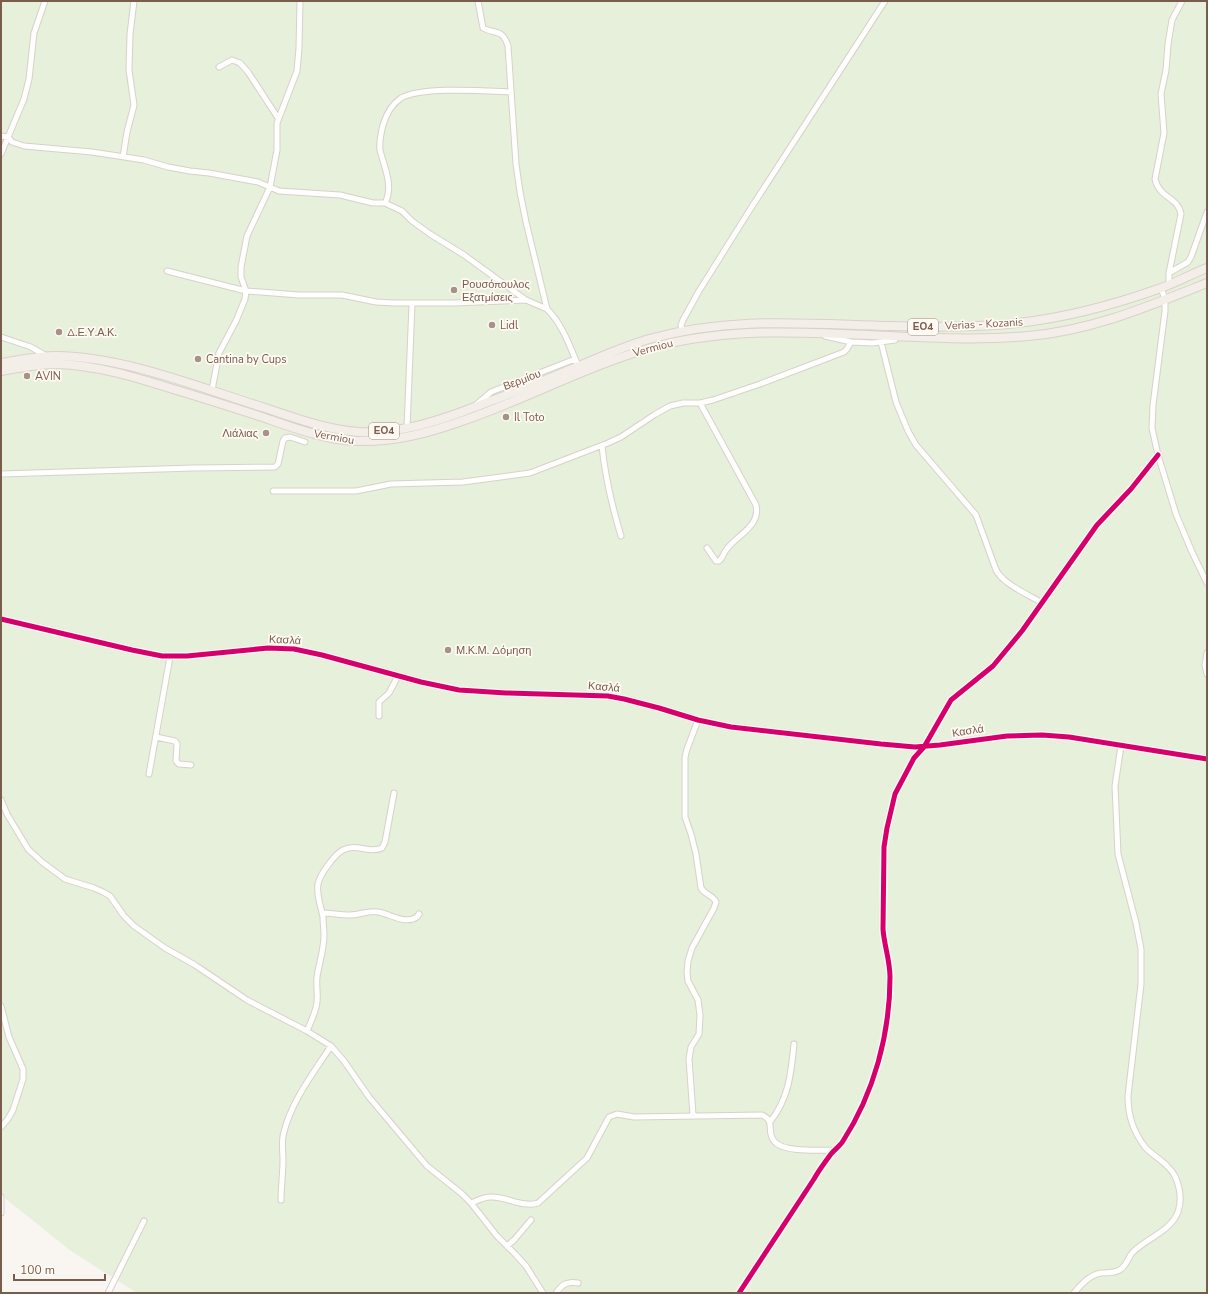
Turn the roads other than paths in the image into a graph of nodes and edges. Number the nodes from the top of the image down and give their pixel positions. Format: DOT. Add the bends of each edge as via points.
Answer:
graph roads {
  1 [pos="45,1"];
  2 [pos="134,1"];
  3 [pos="300,1"];
  4 [pos="478,1"];
  5 [pos="885,1"];
  6 [pos="1182,1"];
  7 [pos="219,67"];
  8 [pos="511,92"];
  9 [pos="278,118"];
  10 [pos="1,136"];
  11 [pos="8,137"];
  12 [pos="1,154"];
  13 [pos="123,157"];
  14 [pos="270,187"];
  15 [pos="385,203"];
  16 [pos="1207,212"];
  17 [pos="1207,268"];
  18 [pos="167,272"];
  19 [pos="1169,273"];
  20 [pos="1207,283"];
  21 [pos="1165,286"];
  22 [pos="246,291"];
  23 [pos="1165,299"];
  24 [pos="526,300"];
  25 [pos="412,304"];
  26 [pos="547,309"];
  27 [pos="682,331"];
  28 [pos="804,333"];
  29 [pos="1,337"];
  30 [pos="924,337"];
  31 [pos="684,341"];
  32 [pos="851,342"];
  33 [pos="881,342"];
  34 [pos="48,356"];
  35 [pos="1,363"];
  36 [pos="56,364"];
  37 [pos="578,366"];
  38 [pos="1,371"];
  39 [pos="212,390"];
  40 [pos="700,403"];
  41 [pos="407,428"];
  42 [pos="305,442"];
  43 [pos="602,446"];
  44 [pos="1158,455"];
  45 [pos="1,474"];
  46 [pos="273,491"];
  47 [pos="621,536"];
  48 [pos="707,548"];
  49 [pos="1207,583"];
  50 [pos="1042,603"];
  51 [pos="1,619"];
  52 [pos="1207,653"];
  53 [pos="170,657"];
  54 [pos="1207,674"];
  55 [pos="398,676"];
  56 [pos="379,716"];
  57 [pos="698,720"];
  58 [pos="156,737"];
  59 [pos="1121,746"];
  60 [pos="924,747"];
  61 [pos="1207,759"];
  62 [pos="191,765"];
  63 [pos="149,774"];
  64 [pos="394,793"];
  65 [pos="1,800"];
  66 [pos="322,913"];
  67 [pos="418,914"];
  68 [pos="1,1006"];
  69 [pos="307,1031"];
  70 [pos="794,1044"];
  71 [pos="331,1046"];
  72 [pos="693,1115"];
  73 [pos="770,1122"];
  74 [pos="1,1127"];
  75 [pos="835,1150"];
  76 [pos="1,1197"];
  77 [pos="281,1200"];
  78 [pos="471,1203"];
  79 [pos="1,1213"];
  80 [pos="531,1220"];
  81 [pos="144,1221"];
  82 [pos="507,1246"];
  83 [pos="578,1283"];
  84 [pos="108,1293"];
  85 [pos="543,1293"];
  86 [pos="556,1293"];
  87 [pos="739,1293"];
  88 [pos="1074,1293"];
  1 -- 11 [label="street" via="34,33 24,99"];
  2 -- 13 [label="street" via="129,70 134,105"];
  3 -- 9 [label="street" via="300,48 297,71"];
  4 -- 8 [label="street" via="483,28 497,32 506,39"];
  5 -- 27 [label="street" via="699,291 683,320"];
  6 -- 19 [label="street" via="1172,20 1168,44 1161,94 1164,133 1154,179 1159,190 1178,205 1181,214"];
  7 -- 9 [label="street" via="232,60 240,63"];
  8 -- 15 [label="street" via="432,92 407,95 395,103 385,118 380,140 389,188"];
  8 -- 26 [label="street" via="520,192"];
  9 -- 14 [label="street" via="277,150"];
  10 -- 11 [label="street"];
  11 -- 12 [label="street"];
  11 -- 13 [label="street" via="12,142 24,146"];
  13 -- 14 [label="street" via="258,182"];
  14 -- 15 [label="street" via="279,191 340,195 373,203"];
  14 -- 22 [label="street" via="247,236 241,267 241,277"];
  15 -- 24 [label="street" via="402,211 430,234"];
  16 -- 19 [label="street" via="1188,262"];
  17 -- 21 [label="main road, Verias - Kozanis / ΕΟ4"];
  18 -- 22 [label="street"];
  19 -- 21 [label="street"];
  20 -- 23 [label="main road, Verias - Kozanis / ΕΟ4"];
  21 -- 23 [label="street"];
  21 -- 27 [label="main road, Verias - Kozanis / ΕΟ4" via="1102,307 1049,320 997,325 909,326 773,322"];
  22 -- 25 [label="street" via="342,295 376,302"];
  22 -- 39 [label="street" via="242,308 219,353"];
  23 -- 30 [label="main road, Verias - Kozanis / ΕΟ4" via="1106,321 1052,333 999,338"];
  23 -- 44 [label="street" via="1152,416"];
  24 -- 25 [label="street"];
  24 -- 26 [label="street"];
  25 -- 41 [label="street"];
  26 -- 37 [label="street" via="561,327"];
  27 -- 37 [label="main road, Vermiou / ΕΟ4" via="622,347"];
  28 -- 30 [label="main road, Verias - Kozanis / ΕΟ4"];
  28 -- 31 [label="main road, Verias - Kozanis / ΕΟ4" via="742,334"];
  28 -- 32 [label="street"];
  29 -- 34 [label="street"];
  30 -- 33 [label="street"];
  31 -- 37 [label="main road, Vermiou / ΕΟ4"];
  32 -- 33 [label="street"];
  32 -- 40 [label="street" via="844,352 760,384"];
  33 -- 50 [label="street" via="900,415 916,445 976,515 1000,577"];
  34 -- 35 [label="main road, Vermiou / ΕΟ4"];
  34 -- 36 [label="street"];
  34 -- 39 [label="main road, Vermiou / ΕΟ4" via="112,362"];
  36 -- 37 [label="main road, Vermiou / ΕΟ4" via="128,375 314,434 356,441 384,441 424,434 477,416"];
  36 -- 38 [label="main road, Vermiou / ΕΟ4"];
  37 -- 41 [label="main road, Vermiou / ΕΟ4" via="474,408"];
  39 -- 41 [label="main road, Vermiou / ΕΟ4" via="304,420 348,430 371,432"];
  40 -- 43 [label="street" via="670,406"];
  40 -- 48 [label="street" via="757,510 754,522 725,551 719,561 716,561"];
  42 -- 45 [label="street" via="285,438 275,467"];
  43 -- 46 [label="street" via="530,473 475,481 391,484 348,491"];
  43 -- 47 [label="street"];
  44 -- 49 [label="street" via="1176,514"];
  44 -- 50 [label="street" via="1097,525"];
  50 -- 60 [label="street" via="993,666 951,700"];
  51 -- 53 [label="street, Κασλά"];
  52 -- 54 [label="street"];
  53 -- 55 [label="street, Κασλά" via="256,649 294,649"];
  53 -- 58 [label="street"];
  55 -- 56 [label="street" via="389,692 379,702"];
  55 -- 57 [label="street, Κασλά" via="477,692 594,695 617,698"];
  57 -- 60 [label="street, Κασλά" via="748,730"];
  57 -- 72 [label="street" via="685,758 685,813 696,854 701,888 716,902 688,961 688,981 698,1000 700,1015 699,1034 691,1047 689,1059"];
  58 -- 62 [label="street" via="175,741 176,762"];
  58 -- 63 [label="street"];
  59 -- 60 [label="street, Κασλά" via="1033,734"];
  59 -- 61 [label="street, Κασλά"];
  59 -- 88 [label="street" via="1114,786 1118,854 1141,949 1141,984 1128,1096 1129,1117 1146,1147 1169,1167 1174,1175 1180,1204 1171,1223 1134,1251 1121,1269 1092,1277"];
  60 -- 75 [label="street" via="914,758 898,786 885,839 883,940 890,976 882,1050 854,1122"];
  64 -- 66 [label="street" via="382,848 373,851 358,847 345,849 323,872 318,882"];
  65 -- 69 [label="street" via="28,849 42,862 65,879 110,896 134,926 165,948 247,1000"];
  66 -- 67 [label="street" via="359,914 373,911 410,920"];
  66 -- 69 [label="street" via="324,941 316,979 316,1008"];
  68 -- 74 [label="street" via="23,1069 23,1079 10,1115"];
  69 -- 71 [label="street"];
  70 -- 73 [label="street" via="789,1084 782,1103"];
  71 -- 77 [label="street" via="296,1100 284,1129"];
  71 -- 78 [label="street" via="369,1097 427,1166"];
  72 -- 73 [label="street" via="762,1115"];
  72 -- 78 [label="street" via="613,1115 585,1160 538,1203 514,1202 492,1197"];
  73 -- 75 [label="street" via="771,1137 779,1146"];
  75 -- 87 [label="street"];
  76 -- 79 [label="street"];
  78 -- 82 [label="street"];
  80 -- 82 [label="street"];
  81 -- 84 [label="street"];
  82 -- 85 [label="street" via="526,1266"];
  83 -- 86 [label="street" via="564,1284"];
}
